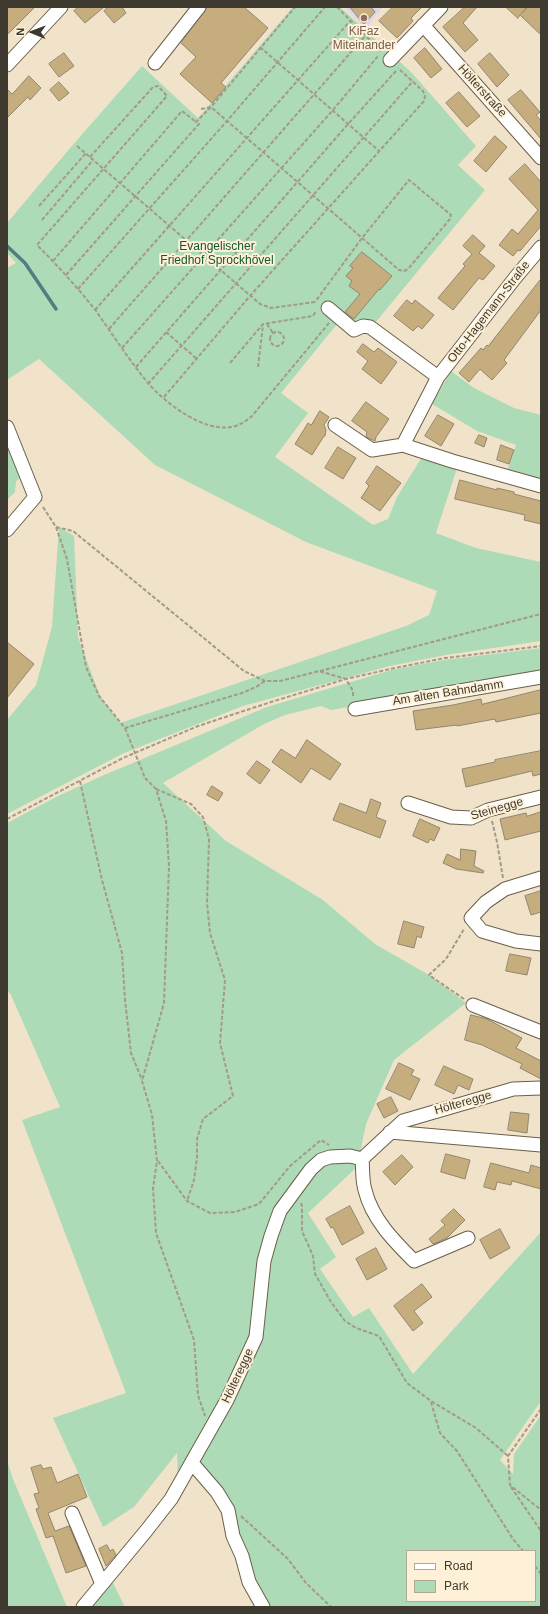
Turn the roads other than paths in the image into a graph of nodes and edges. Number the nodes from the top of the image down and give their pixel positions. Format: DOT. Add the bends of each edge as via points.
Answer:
graph roads {
  1 [pos="61,7"];
  2 [pos="199,7"];
  3 [pos="441,7"];
  4 [pos="423,25"];
  5 [pos="390,60"];
  6 [pos="155,63"];
  7 [pos="7,65"];
  8 [pos="541,158"];
  9 [pos="541,247"];
  10 [pos="328,309"];
  11 [pos="438,377"];
  12 [pos="335,425"];
  13 [pos="7,427"];
  14 [pos="403,445"];
  15 [pos="541,486"];
  16 [pos="7,530"];
  17 [pos="541,677"];
  18 [pos="354,706"];
  19 [pos="541,798"];
  20 [pos="408,803"];
  21 [pos="541,878"];
  22 [pos="541,944"];
  23 [pos="473,1005"];
  24 [pos="541,1032"];
  25 [pos="541,1088"];
  26 [pos="390,1132"];
  27 [pos="541,1144"];
  28 [pos="362,1159"];
  29 [pos="468,1238"];
  30 [pos="192,1463"];
  31 [pos="72,1514"];
  32 [pos="102,1584"];
  33 [pos="83,1607"];
  34 [pos="263,1607"];
  1 -- 7 [label="street"];
  2 -- 6 [label="street"];
  3 -- 4 [label="street"];
  4 -- 5 [label="street"];
  4 -- 8 [label="street, Hölterstraße"];
  9 -- 11 [label="street, Otto-Hagemann-Straße"];
  10 -- 11 [label="street" via="354,330 363,326 370,327"];
  11 -- 14 [label="street, Otto-Hagemann-Straße"];
  12 -- 14 [label="street" via="372,450"];
  13 -- 16 [label="street" via="35,497"];
  14 -- 15 [label="street"];
  17 -- 18 [label="street, Am alten Bahndamm"];
  19 -- 20 [label="street, Steinegge" via="488,810 472,818 451,817"];
  21 -- 22 [label="street" via="505,889 486,902 471,918 482,930 516,941"];
  23 -- 24 [label="street"];
  25 -- 26 [label="street, Hölteregge" via="513,1089 417,1116 403,1121"];
  26 -- 27 [label="street, Hölteregge"];
  26 -- 28 [label="street, Hölteregge"];
  28 -- 29 [label="street" via="365,1190 374,1213 388,1235 414,1261"];
  28 -- 30 [label="street, Hölteregge" via="350,1156 321,1160 311,1169 280,1211 264,1261 256,1337 227,1400"];
  30 -- 32 [label="street, Hölteregge" via="171,1499"];
  30 -- 34 [label="street" via="217,1492 228,1510 233,1536 249,1582"];
  31 -- 32 [label="street"];
  32 -- 33 [label="street, Hölteregge"];
}
